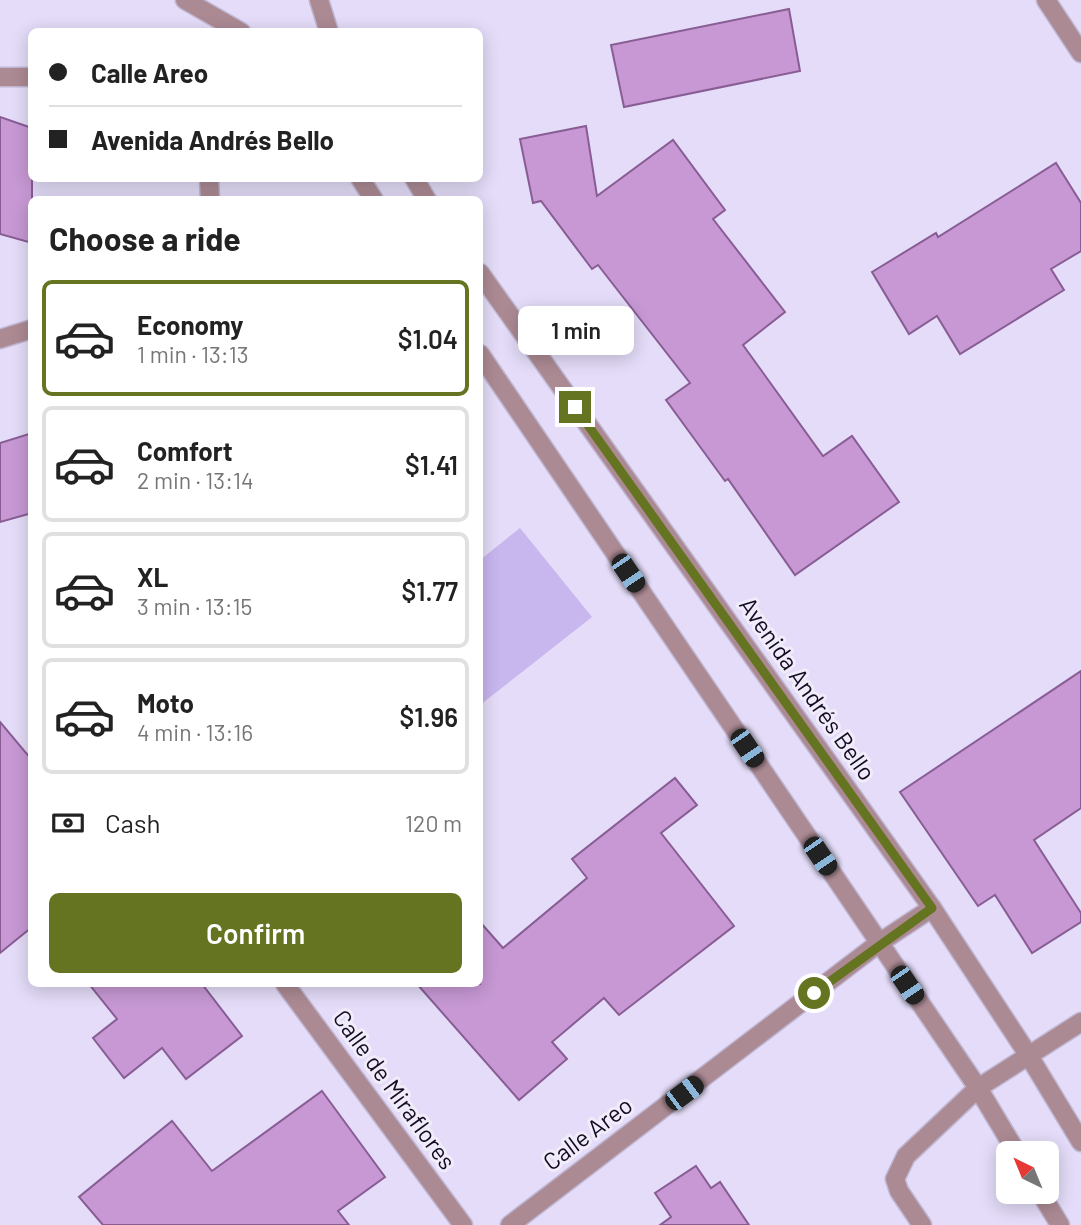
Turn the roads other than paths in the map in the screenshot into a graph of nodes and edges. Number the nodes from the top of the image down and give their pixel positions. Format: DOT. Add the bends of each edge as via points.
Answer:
graph roads {
  1 [pos="185,0"];
  2 [pos="319,0"];
  3 [pos="1046,0"];
  4 [pos="235,28"];
  5 [pos="329,28"];
  6 [pos="1081,53"];
  7 [pos="0,77"];
  8 [pos="28,77"];
  9 [pos="483,277"];
  10 [pos="28,330"];
  11 [pos="0,339"];
  12 [pos="483,358"];
  13 [pos="932,908"];
  14 [pos="879,943"];
  15 [pos="287,987"];
  16 [pos="1081,1022"];
  17 [pos="1029,1056"];
  18 [pos="978,1088"];
  19 [pos="1010,1141"];
  20 [pos="1081,1142"];
  21 [pos="1047,1204"];
  22 [pos="463,1225"];
  23 [pos="510,1225"];
  24 [pos="922,1225"];
  25 [pos="1060,1225"];
  1 -- 4 [label="street"];
  2 -- 5 [label="street"];
  3 -- 6 [label="street"];
  7 -- 8 [label="street"];
  9 -- 13 [label="street, Avenida Andrés Bello"];
  10 -- 11 [label="street"];
  12 -- 14 [label="street"];
  13 -- 14 [label="street, Calle Areo"];
  13 -- 17 [label="street, Avenida Andrés Bello"];
  14 -- 18 [label="street"];
  14 -- 23 [label="street, Calle Areo"];
  15 -- 22 [label="street, Calle de Miraflores"];
  16 -- 17 [label="street"];
  17 -- 18 [label="street"];
  17 -- 20 [label="street, Avenida Andrés Bello"];
  18 -- 19 [label="street"];
  18 -- 24 [label="street" via="906,1156 895,1179"];
  21 -- 25 [label="street"];
}
